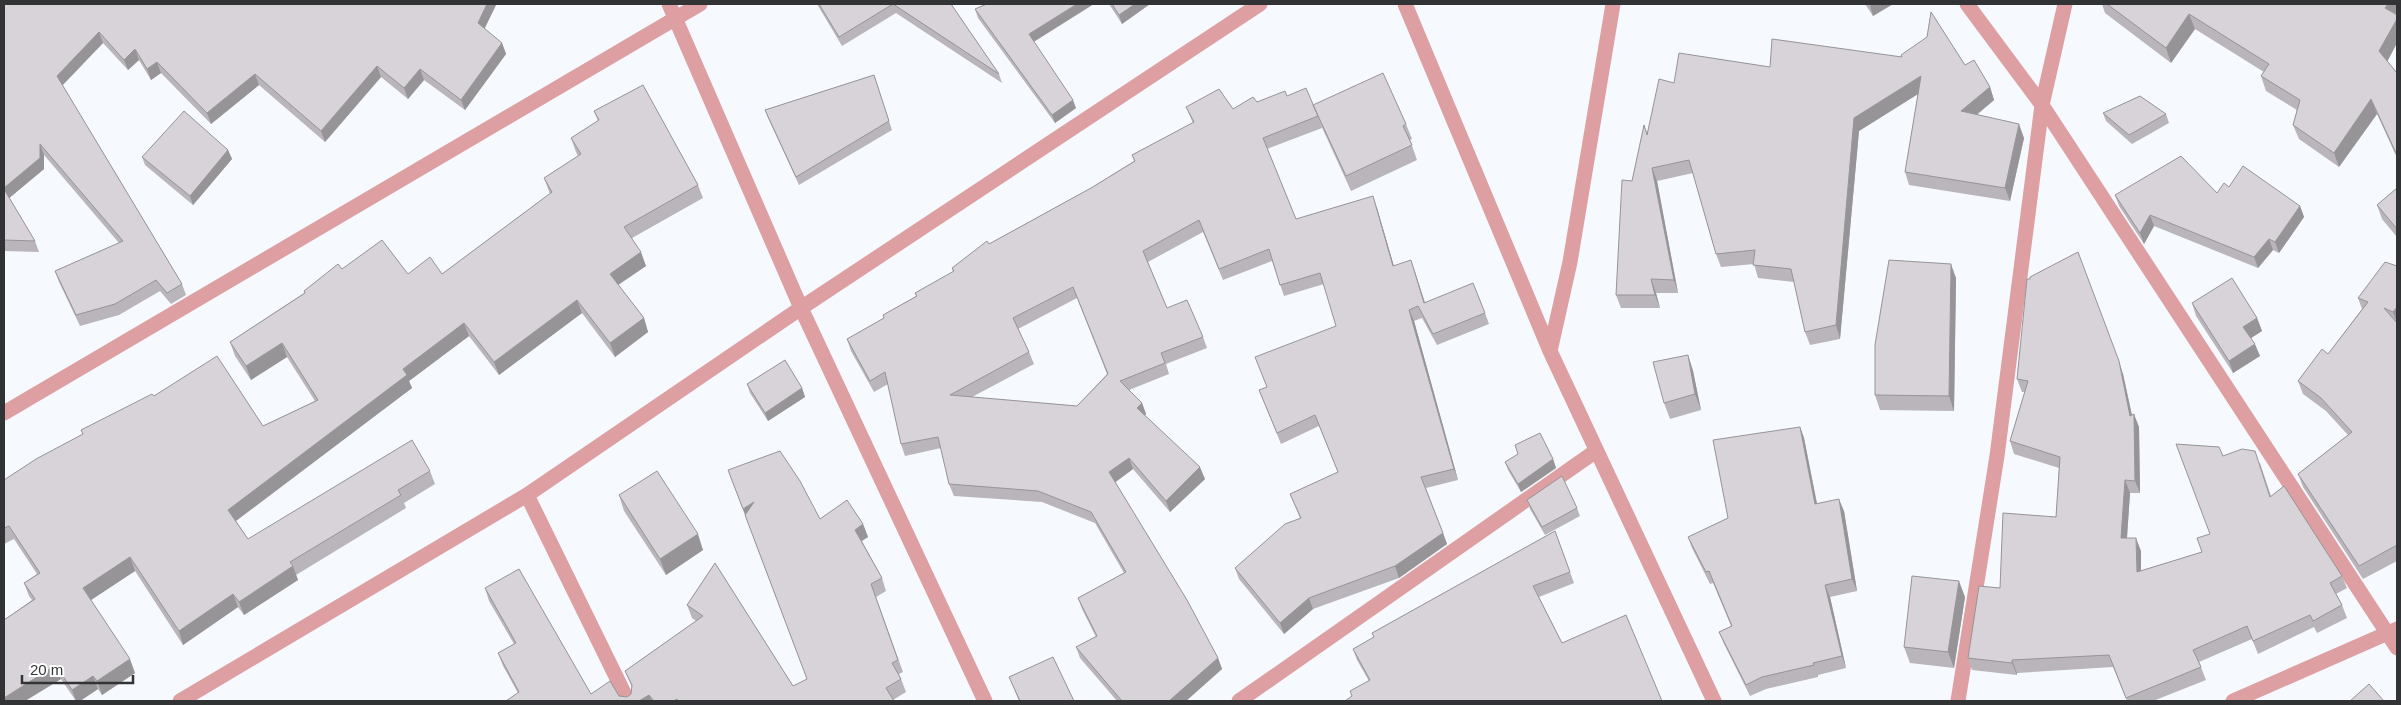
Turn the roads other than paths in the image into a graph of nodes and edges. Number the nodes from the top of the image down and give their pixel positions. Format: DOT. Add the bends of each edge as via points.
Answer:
graph roads {
  1 [pos="670,4"];
  2 [pos="700,4"];
  3 [pos="1260,4"];
  4 [pos="1405,4"];
  5 [pos="1613,4"];
  6 [pos="1967,4"];
  7 [pos="2065,4"];
  8 [pos="677,18"];
  9 [pos="2042,105"];
  10 [pos="800,308"];
  11 [pos="1550,351"];
  12 [pos="4,414"];
  13 [pos="1596,451"];
  14 [pos="527,496"];
  15 [pos="2392,631"];
  16 [pos="2397,648"];
  17 [pos="180,701"];
  18 [pos="628,701"];
  19 [pos="985,701"];
  20 [pos="1239,701"];
  21 [pos="1714,701"];
  22 [pos="1958,701"];
  23 [pos="2233,701"];
  1 -- 8 [label="street"];
  2 -- 8 [label="street"];
  3 -- 10 [label="street"];
  4 -- 11 [label="street"];
  5 -- 11 [label="street" via="1570,262"];
  6 -- 9 [label="street"];
  7 -- 9 [label="street"];
  8 -- 10 [label="street"];
  8 -- 12 [label="street"];
  9 -- 15 [label="street"];
  9 -- 22 [label="street" via="1997,456"];
  10 -- 14 [label="street"];
  10 -- 19 [label="street"];
  11 -- 13 [label="street"];
  13 -- 20 [label="street"];
  13 -- 21 [label="street"];
  14 -- 17 [label="street"];
  14 -- 18 [label="street"];
  15 -- 16 [label="street"];
  15 -- 23 [label="street"];
}
